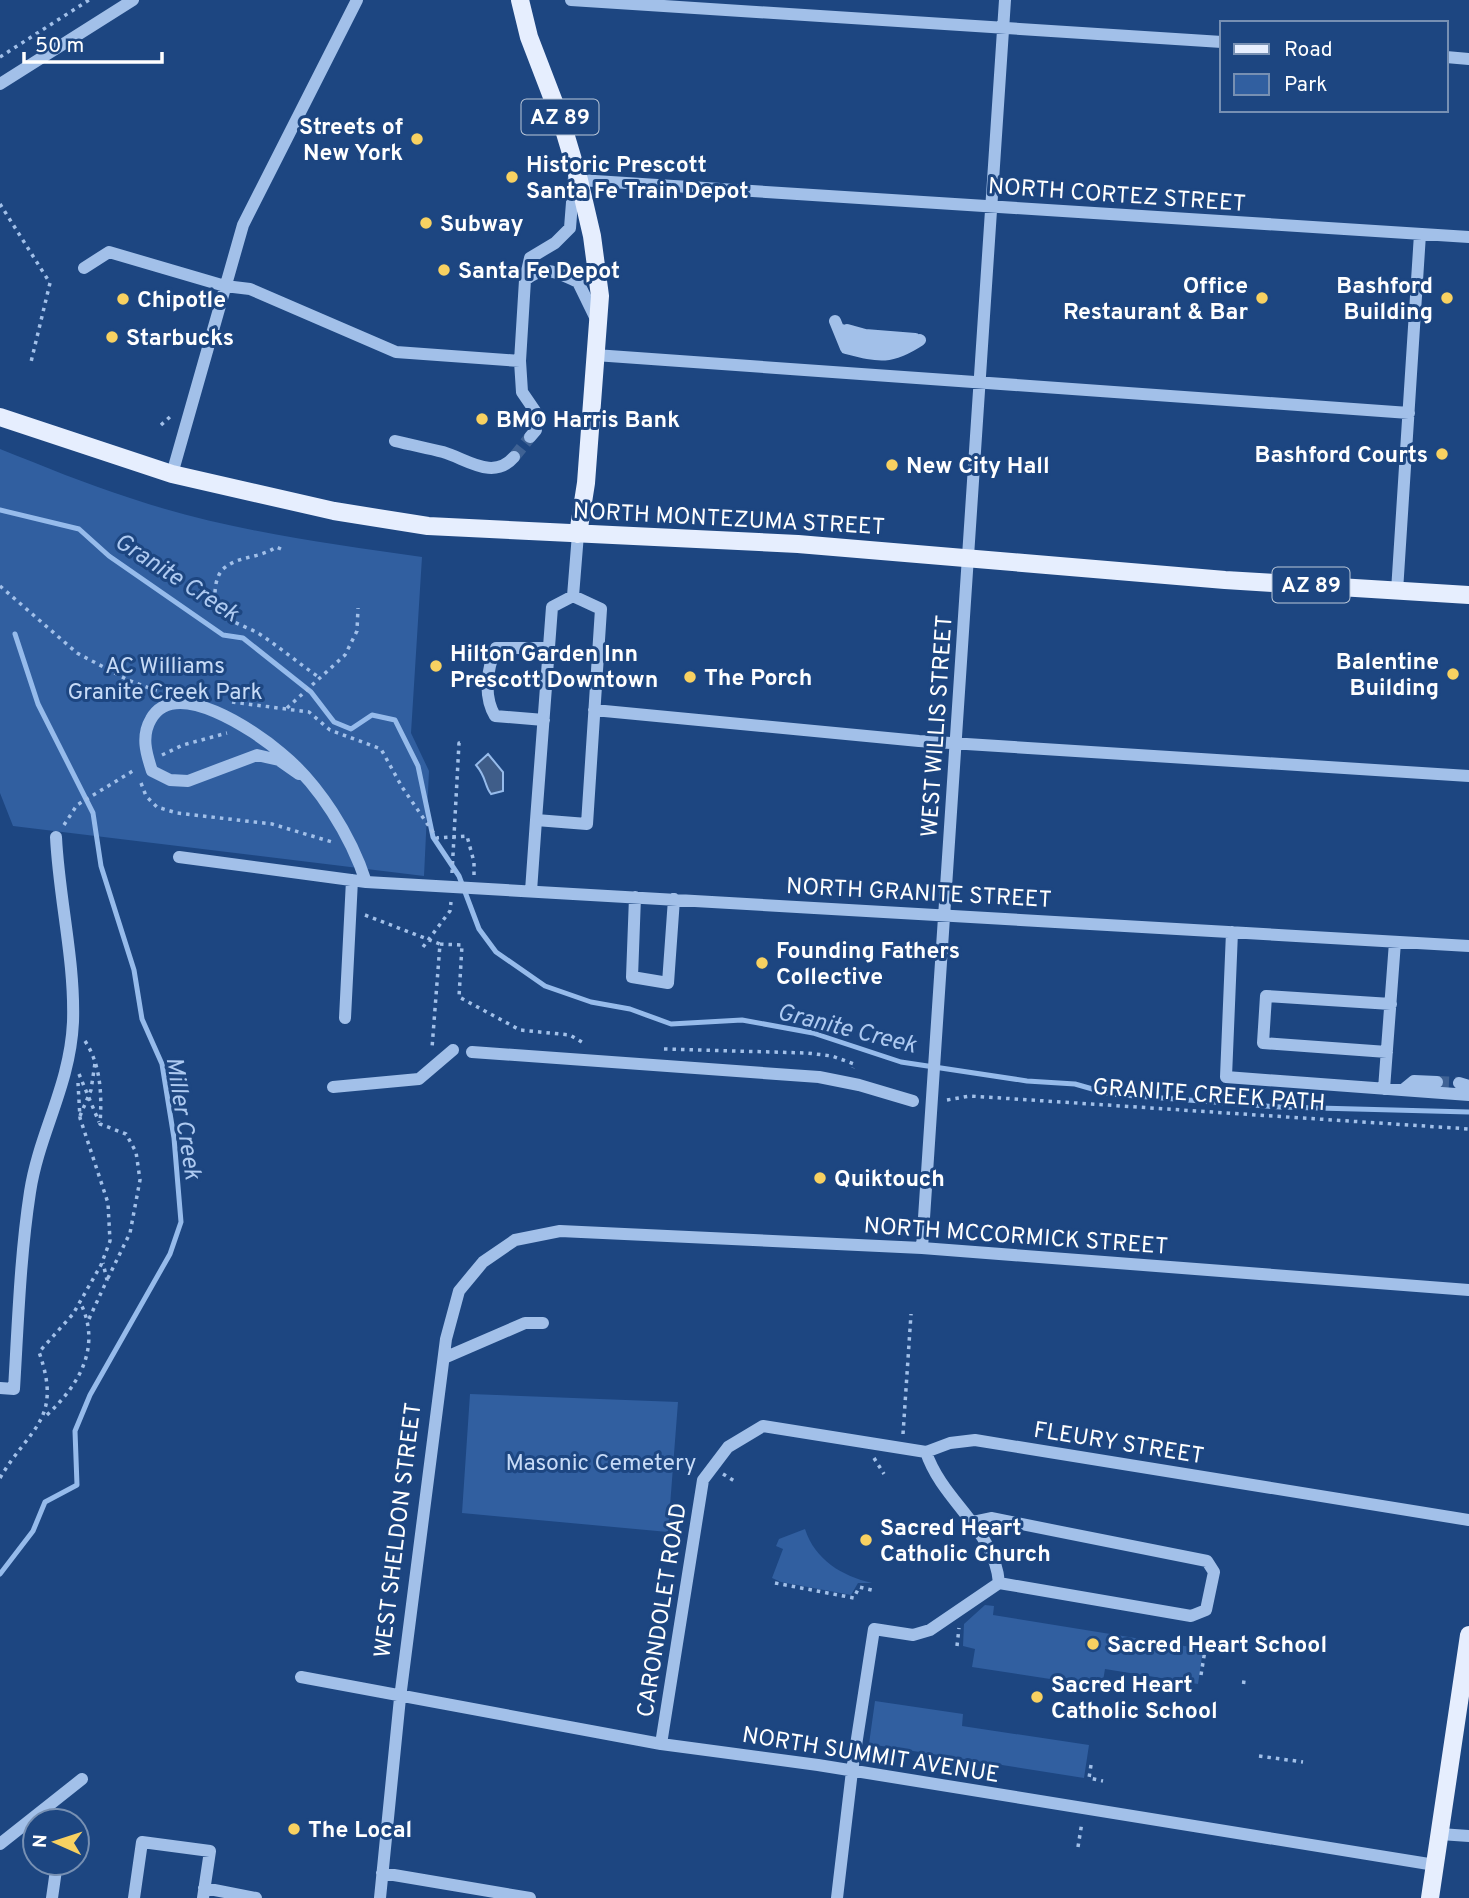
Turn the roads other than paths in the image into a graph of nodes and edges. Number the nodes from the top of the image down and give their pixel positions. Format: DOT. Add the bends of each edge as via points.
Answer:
graph roads {
  1 [pos="133,0"];
  2 [pos="357,0"];
  3 [pos="520,0"];
  4 [pos="571,0"];
  5 [pos="1005,0"];
  6 [pos="1003,28"];
  7 [pos="1220,42"];
  8 [pos="1448,57"];
  9 [pos="1469,59"];
  10 [pos="0,84"];
  11 [pos="577,173"];
  12 [pos="991,207"];
  13 [pos="1420,234"];
  14 [pos="1469,237"];
  15 [pos="84,268"];
  16 [pos="525,280"];
  17 [pos="225,286"];
  18 [pos="835,321"];
  19 [pos="598,323"];
  20 [pos="920,340"];
  21 [pos="595,355"];
  22 [pos="520,361"];
  23 [pos="980,380"];
  24 [pos="1409,413"];
  25 [pos="1,418"];
  26 [pos="530,437"];
  27 [pos="395,441"];
  28 [pos="514,457"];
  29 [pos="172,474"];
  30 [pos="578,534"];
  31 [pos="968,558"];
  32 [pos="1396,591"];
  33 [pos="1469,595"];
  34 [pos="573,596"];
  35 [pos="549,648"];
  36 [pos="594,710"];
  37 [pos="544,720"];
  38 [pos="956,743"];
  39 [pos="299,774"];
  40 [pos="1469,776"];
  41 [pos="536,820"];
  42 [pos="61,835"];
  43 [pos="179,857"];
  44 [pos="352,880"];
  45 [pos="366,882"];
  46 [pos="531,891"];
  47 [pos="635,897"];
  48 [pos="674,899"];
  49 [pos="943,915"];
  50 [pos="1232,932"];
  51 [pos="1395,942"];
  52 [pos="1469,946"];
  53 [pos="1391,1004"];
  54 [pos="345,1018"];
  55 [pos="453,1051"];
  56 [pos="472,1052"];
  57 [pos="1387,1052"];
  58 [pos="1437,1082"];
  59 [pos="333,1087"];
  60 [pos="1384,1089"];
  61 [pos="1403,1090"];
  62 [pos="1469,1096"];
  63 [pos="913,1101"];
  64 [pos="560,1231"];
  65 [pos="922,1248"];
  66 [pos="1469,1290"];
  67 [pos="542,1324"];
  68 [pos="444,1358"];
  69 [pos="0,1388"];
  70 [pos="763,1426"];
  71 [pos="926,1452"];
  72 [pos="1469,1520"];
  73 [pos="972,1522"];
  74 [pos="999,1583"];
  75 [pos="1469,1635"];
  76 [pos="301,1677"];
  77 [pos="400,1698"];
  78 [pos="661,1744"];
  79 [pos="852,1771"];
  80 [pos="82,1779"];
  81 [pos="1440,1834"];
  82 [pos="1469,1836"];
  83 [pos="0,1844"];
  84 [pos="1435,1865"];
  85 [pos="382,1873"];
  86 [pos="55,1877"];
  87 [pos="204,1893"];
  88 [pos="256,1897"];
  89 [pos="52,1898"];
  90 [pos="134,1898"];
  91 [pos="380,1898"];
  92 [pos="530,1898"];
  93 [pos="837,1898"];
  94 [pos="1430,1898"];
  1 -- 10 [label="street"];
  2 -- 17 [label="street" via="243,225"];
  3 -- 11 [label="main road, AZ 89"];
  4 -- 6 [label="street"];
  5 -- 6 [label="street, WEST WILLIS STREET"];
  6 -- 7 [label="street"];
  6 -- 12 [label="street, WEST WILLIS STREET"];
  8 -- 9 [label="street"];
  11 -- 12 [label="street, NORTH CORTEZ STREET" via="762,193"];
  11 -- 16 [label="street" via="570,228 530,258"];
  11 -- 19 [label="main road, AZ 89" via="592,236 600,296"];
  12 -- 13 [label="street, NORTH CORTEZ STREET"];
  12 -- 23 [label="street, WEST WILLIS STREET"];
  13 -- 14 [label="street, NORTH CORTEZ STREET"];
  13 -- 24 [label="street"];
  15 -- 17 [label="street" via="109,252"];
  16 -- 19 [label="street" via="547,269 578,282"];
  16 -- 22 [label="street"];
  17 -- 22 [label="street" via="250,289 396,352"];
  17 -- 29 [label="street"];
  18 -- 20 [label="street" via="848,340 864,344 898,346"];
  19 -- 21 [label="main road, AZ 89"];
  21 -- 23 [label="street"];
  21 -- 30 [label="main road, AZ 89"];
  22 -- 26 [label="street" via="522,392 535,411 536,430"];
  23 -- 24 [label="street"];
  23 -- 31 [label="street, WEST WILLIS STREET"];
  24 -- 32 [label="street"];
  25 -- 29 [label="main road, NORTH MONTEZUMA STREET"];
  27 -- 28 [label="street" via="491,469 507,465"];
  29 -- 30 [label="main road, NORTH MONTEZUMA STREET" via="334,511 428,526"];
  30 -- 31 [label="main road, NORTH MONTEZUMA STREET / AZ 89"];
  30 -- 34 [label="street"];
  31 -- 32 [label="main road, NORTH MONTEZUMA STREET / AZ 89"];
  31 -- 38 [label="street, WEST WILLIS STREET"];
  32 -- 33 [label="main road, NORTH MONTEZUMA STREET / AZ 89"];
  34 -- 35 [label="street" via="552,607"];
  34 -- 36 [label="street" via="601,609"];
  35 -- 37 [label="street"];
  35 -- 37 [label="street" via="496,648 489,663 488,704 495,716"];
  36 -- 38 [label="street"];
  36 -- 41 [label="street" via="587,824"];
  37 -- 41 [label="street"];
  38 -- 40 [label="street"];
  38 -- 49 [label="street, WEST WILLIS STREET"];
  39 -- 39 [label="street" via="279,760 257,755 188,781 170,780 152,771 145,751 146,727 156,710 185,701 242,727 282,753"];
  39 -- 45 [label="street" via="327,802"];
  41 -- 46 [label="street"];
  42 -- 69 [label="street" via="58,887 72,967 73,1024 64,1084 30,1190 14,1389"];
  43 -- 44 [label="street, NORTH GRANITE STREET"];
  44 -- 45 [label="street, NORTH GRANITE STREET"];
  44 -- 54 [label="street"];
  45 -- 46 [label="street, NORTH GRANITE STREET"];
  46 -- 47 [label="street, NORTH GRANITE STREET"];
  47 -- 48 [label="street, NORTH GRANITE STREET"];
  47 -- 48 [label="street" via="632,977 668,983"];
  48 -- 49 [label="street, NORTH GRANITE STREET"];
  49 -- 50 [label="street, NORTH GRANITE STREET"];
  49 -- 65 [label="street, WEST WILLIS STREET"];
  50 -- 51 [label="street, NORTH GRANITE STREET"];
  50 -- 60 [label="street" via="1226,1077"];
  51 -- 52 [label="street, NORTH GRANITE STREET"];
  51 -- 53 [label="street"];
  53 -- 57 [label="street"];
  53 -- 57 [label="street" via="1266,996 1263,1043"];
  55 -- 59 [label="street" via="419,1079"];
  56 -- 63 [label="street" via="819,1077"];
  57 -- 60 [label="street"];
  58 -- 61 [label="street" via="1414,1081"];
  60 -- 61 [label="street"];
  61 -- 62 [label="street"];
  64 -- 65 [label="street, NORTH MCCORMICK STREET"];
  64 -- 68 [label="street, WEST SHELDON STREET" via="515,1240 483,1262 459,1291"];
  65 -- 66 [label="street, NORTH MCCORMICK STREET"];
  67 -- 68 [label="street" via="525,1323"];
  68 -- 77 [label="street, WEST SHELDON STREET"];
  70 -- 71 [label="street, FLEURY STREET"];
  70 -- 78 [label="street, CARONDOLET ROAD" via="729,1447 703,1480"];
  71 -- 72 [label="street, FLEURY STREET" via="975,1440"];
  71 -- 73 [label="street" via="935,1477"];
  73 -- 74 [label="street" via="986,1542"];
  73 -- 74 [label="street" via="991,1518 1207,1561 1214,1572 1206,1610 1191,1616"];
  74 -- 79 [label="street" via="930,1630 913,1636 874,1629"];
  75 -- 81 [label="main road"];
  76 -- 77 [label="street, NORTH SUMMIT AVENUE"];
  77 -- 78 [label="street, NORTH SUMMIT AVENUE"];
  77 -- 85 [label="street, WEST SHELDON STREET"];
  78 -- 79 [label="street, NORTH SUMMIT AVENUE"];
  79 -- 84 [label="street, NORTH SUMMIT AVENUE"];
  79 -- 93 [label="street"];
  80 -- 83 [label="street"];
  81 -- 82 [label="street"];
  81 -- 84 [label="main road"];
  84 -- 94 [label="main road"];
  85 -- 91 [label="street, WEST SHELDON STREET"];
  85 -- 92 [label="street"];
  86 -- 89 [label="street"];
  87 -- 88 [label="street"];
  87 -- 90 [label="street" via="210,1851 142,1842"];
}
